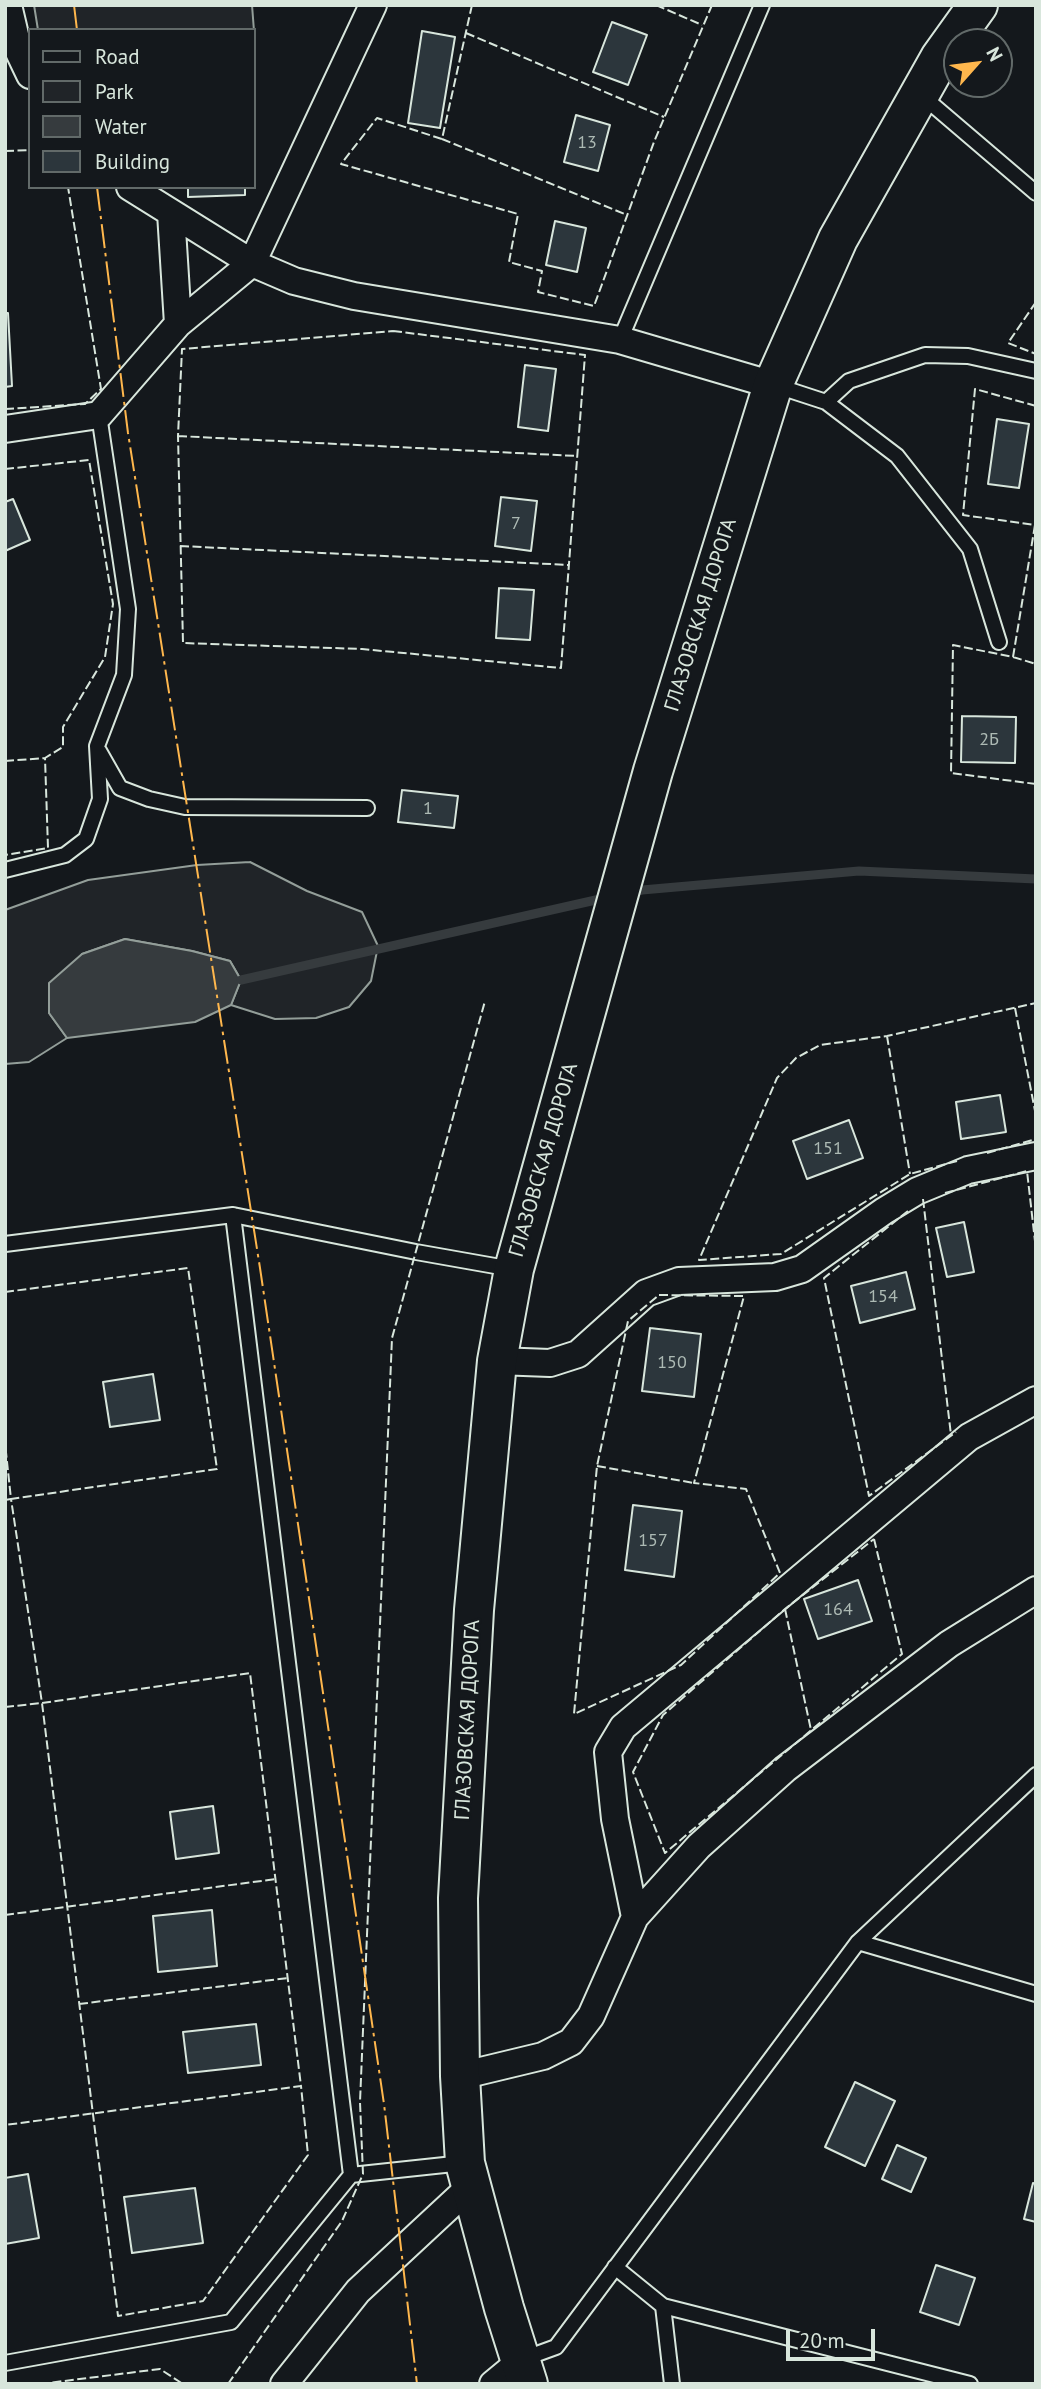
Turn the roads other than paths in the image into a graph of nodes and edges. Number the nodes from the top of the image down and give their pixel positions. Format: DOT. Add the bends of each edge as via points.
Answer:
graph roads {
  1 [pos="8,5"];
  2 [pos="373,5"];
  3 [pos="762,5"];
  4 [pos="978,5"];
  5 [pos="28,71"];
  6 [pos="920,94"];
  7 [pos="133,189"];
  8 [pos="1036,193"];
  9 [pos="171,213"];
  10 [pos="252,264"];
  11 [pos="178,324"];
  12 [pos="620,340"];
  13 [pos="1036,371"];
  14 [pos="773,385"];
  15 [pos="826,402"];
  16 [pos="99,415"];
  17 [pos="5,429"];
  18 [pos="999,642"];
  19 [pos="97,746"];
  20 [pos="367,808"];
  21 [pos="5,870"];
  22 [pos="1036,1156"];
  23 [pos="233,1215"];
  24 [pos="5,1244"];
  25 [pos="514,1269"];
  26 [pos="497,1361"];
  27 [pos="1036,1400"];
  28 [pos="1036,1590"];
  29 [pos="1036,1775"];
  30 [pos="635,1917"];
  31 [pos="858,1942"];
  32 [pos="1036,1994"];
  33 [pos="460,2077"];
  34 [pos="468,2174"];
  35 [pos="351,2175"];
  36 [pos="615,2267"];
  37 [pos="663,2306"];
  38 [pos="5,2363"];
  39 [pos="525,2372"];
  40 [pos="284,2384"];
  41 [pos="493,2384"];
  42 [pos="672,2384"];
  43 [pos="970,2384"];
  1 -- 5 [label="street"];
  2 -- 10 [label="street"];
  3 -- 12 [label="lane"];
  4 -- 6 [label="street, ГЛАЗОВСКАЯ ДОРОГА"];
  6 -- 8 [label="lane"];
  6 -- 14 [label="street, ГЛАЗОВСКАЯ ДОРОГА" via="838,239"];
  7 -- 9 [label="street"];
  9 -- 10 [label="street"];
  9 -- 11 [label="street"];
  10 -- 11 [label="street"];
  10 -- 12 [label="street" via="293,281 354,296"];
  11 -- 16 [label="street"];
  12 -- 14 [label="street"];
  13 -- 15 [label="lane" via="968,356 925,355 849,381"];
  14 -- 15 [label="lane"];
  14 -- 25 [label="street, ГЛАЗОВСКАЯ ДОРОГА" via="653,771"];
  15 -- 18 [label="lane" via="897,456 970,549"];
  16 -- 17 [label="street"];
  16 -- 19 [label="lane" via="128,609 124,675"];
  19 -- 20 [label="lane" via="120,788 149,799 185,807"];
  19 -- 21 [label="lane" via="100,799 86,839 65,855"];
  22 -- 26 [label="street" via="968,1170 917,1191 802,1269 775,1277 679,1281 646,1293 578,1354 550,1363"];
  23 -- 24 [label="lane"];
  23 -- 25 [label="lane"];
  23 -- 35 [label="lane"];
  25 -- 26 [label="street, ГЛАЗОВСКАЯ ДОРОГА"];
  26 -- 33 [label="street, ГЛАЗОВСКАЯ ДОРОГА" via="474,1610 459,1884"];
  27 -- 30 [label="street" via="969,1437 623,1727 608,1752 615,1819"];
  28 -- 30 [label="street" via="949,1644 785,1769 699,1846"];
  29 -- 31 [label="lane"];
  30 -- 33 [label="street" via="591,2016 571,2042 543,2056"];
  31 -- 32 [label="lane"];
  31 -- 36 [label="lane"];
  33 -- 34 [label="street, ГЛАЗОВСКАЯ ДОРОГА"];
  34 -- 35 [label="lane"];
  34 -- 39 [label="street, ГЛАЗОВСКАЯ ДОРОГА"];
  34 -- 40 [label="street" via="358,2291"];
  35 -- 38 [label="lane" via="231,2322"];
  36 -- 37 [label="lane"];
  36 -- 39 [label="lane" via="556,2347"];
  37 -- 42 [label="lane"];
  37 -- 43 [label="lane"];
  39 -- 41 [label="street"];
}
